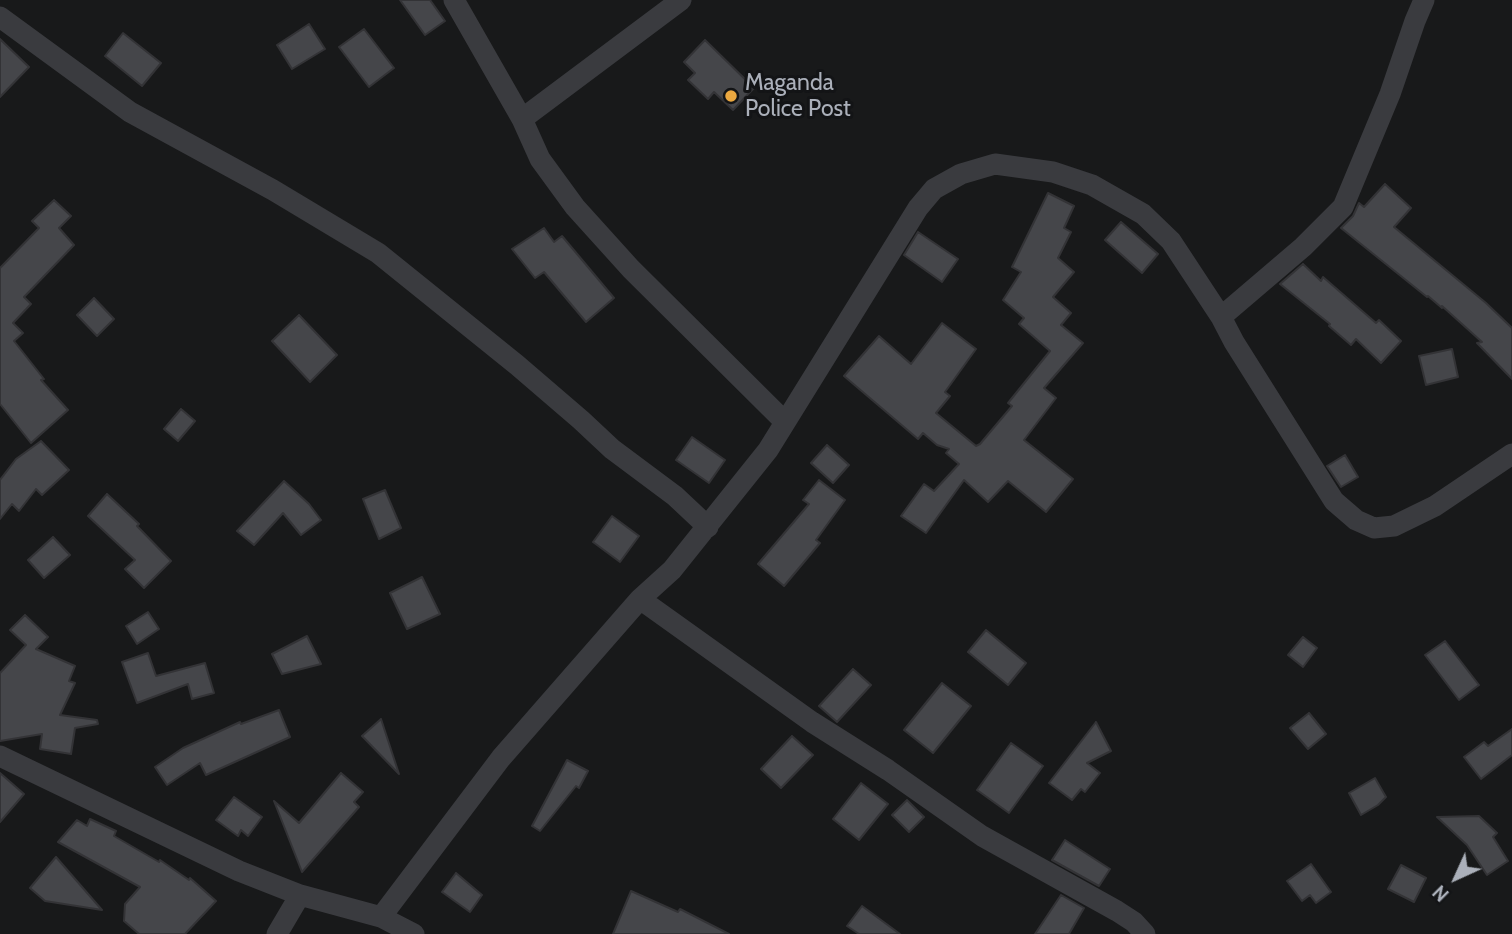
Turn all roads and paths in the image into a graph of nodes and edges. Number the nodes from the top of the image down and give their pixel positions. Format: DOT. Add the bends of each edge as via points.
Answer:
graph roads {
  1 [pos="454,0"];
  2 [pos="681,0"];
  3 [pos="1424,0"];
  4 [pos="0,17"];
  5 [pos="522,118"];
  6 [pos="1221,317"];
  7 [pos="785,422"];
  8 [pos="1512,454"];
  9 [pos="708,527"];
  10 [pos="640,599"];
  11 [pos="0,756"];
  12 [pos="300,895"];
  13 [pos="381,917"];
  14 [pos="277,934"];
  15 [pos="414,934"];
  16 [pos="1145,934"];
  1 -- 5 [label="street"];
  2 -- 5 [label="street"];
  3 -- 6 [label="street" via="1343,207"];
  4 -- 9 [label="street" via="130,112 378,253"];
  5 -- 7 [label="street" via="540,159 575,207"];
  6 -- 7 [label="street" via="1171,241 1143,214 1092,185 1053,172 995,164 961,174 934,189 918,208"];
  6 -- 8 [label="street" via="1334,501 1356,520 1374,528 1394,526 1435,506"];
  7 -- 9 [label="street"];
  9 -- 10 [label="street"];
  10 -- 13 [label="street" via="501,758"];
  10 -- 16 [label="street" via="982,836 1117,911"];
  11 -- 12 [label="street" via="189,849"];
  12 -- 13 [label="street"];
  12 -- 14 [label="street"];
  13 -- 15 [label="street"];
}
